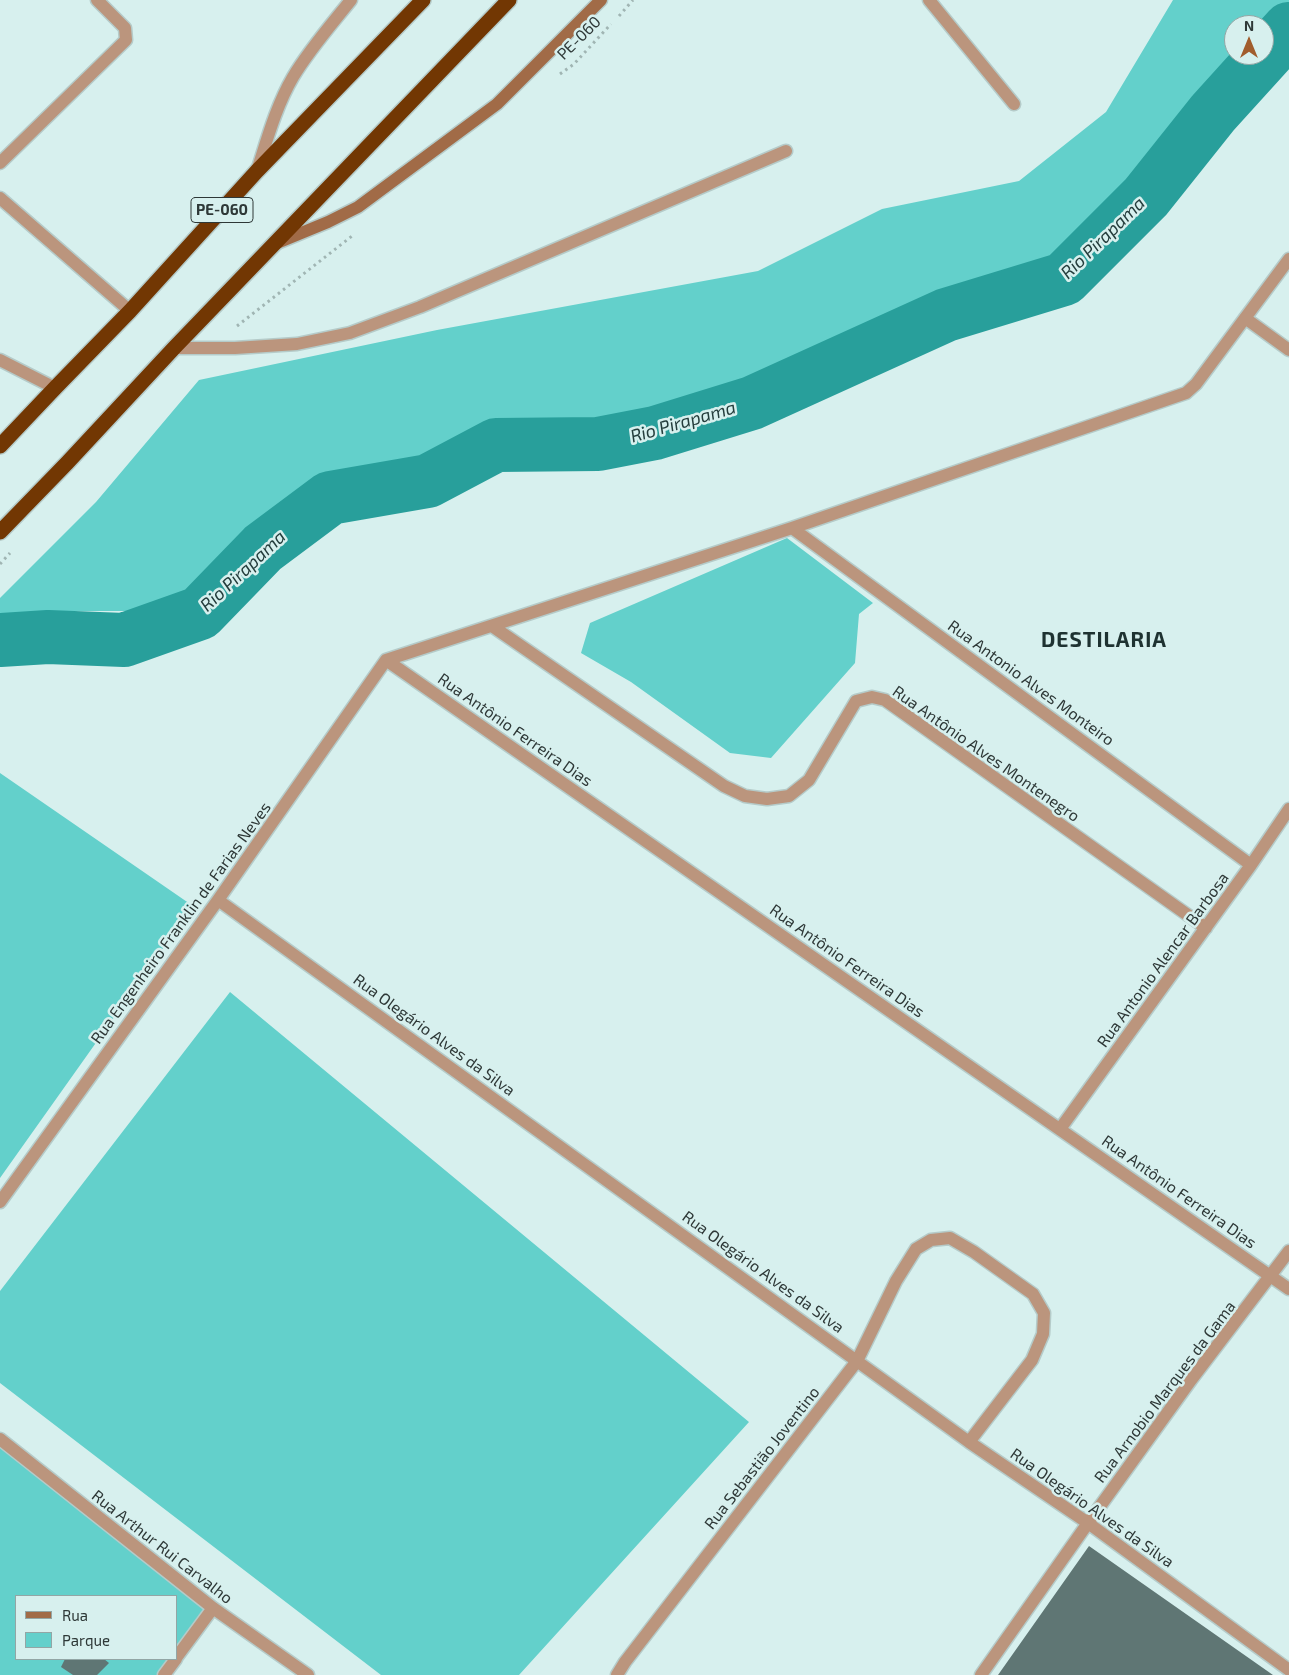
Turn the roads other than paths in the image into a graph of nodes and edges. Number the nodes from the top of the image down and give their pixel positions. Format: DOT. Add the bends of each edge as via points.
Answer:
graph roads {
  1 [pos="97,0"];
  2 [pos="351,0"];
  3 [pos="423,0"];
  4 [pos="509,0"];
  5 [pos="601,0"];
  6 [pos="929,0"];
  7 [pos="1014,104"];
  8 [pos="786,151"];
  9 [pos="0,163"];
  10 [pos="256,171"];
  11 [pos="0,198"];
  12 [pos="275,244"];
  13 [pos="1289,258"];
  14 [pos="130,312"];
  15 [pos="1245,318"];
  16 [pos="174,348"];
  17 [pos="1289,350"];
  18 [pos="0,360"];
  19 [pos="55,388"];
  20 [pos="0,446"];
  21 [pos="792,528"];
  22 [pos="0,532"];
  23 [pos="492,626"];
  24 [pos="386,660"];
  25 [pos="1289,809"];
  26 [pos="1251,865"];
  27 [pos="218,900"];
  28 [pos="1206,928"];
  29 [pos="1060,1129"];
  30 [pos="0,1202"];
  31 [pos="1289,1251"];
  32 [pos="1271,1276"];
  33 [pos="1289,1289"];
  34 [pos="858,1361"];
  35 [pos="0,1439"];
  36 [pos="969,1442"];
  37 [pos="1088,1523"];
  38 [pos="213,1608"];
  39 [pos="178,1655"];
  40 [pos="175,1660"];
  41 [pos="1289,1670"];
  42 [pos="164,1675"];
  43 [pos="308,1675"];
  44 [pos="617,1675"];
  45 [pos="981,1675"];
  1 -- 9 [label="street" via="125,28 126,40"];
  2 -- 10 [label="street" via="292,78"];
  3 -- 10 [label="highway, PE-060"];
  4 -- 12 [label="highway"];
  5 -- 12 [label="main road" via="490,109 358,207"];
  6 -- 7 [label="street"];
  8 -- 16 [label="street" via="350,333 297,344"];
  10 -- 14 [label="highway, PE-060"];
  11 -- 14 [label="street"];
  12 -- 16 [label="highway"];
  13 -- 15 [label="street"];
  14 -- 19 [label="highway, PE-060"];
  15 -- 17 [label="street"];
  15 -- 21 [label="street" via="1186,393"];
  16 -- 22 [label="highway"];
  18 -- 19 [label="street"];
  19 -- 20 [label="highway, PE-060"];
  21 -- 23 [label="street"];
  21 -- 26 [label="street, Rua Antonio Alves Monteiro"];
  23 -- 24 [label="street"];
  23 -- 28 [label="street, Rua Antônio Alves Montenegro" via="724,786 745,796 767,800 789,796 809,780 856,701 872,696 885,700"];
  24 -- 27 [label="street, Rua Engenheiro Franklin de Farias Neves"];
  24 -- 29 [label="street, Rua Antônio Ferreira Dias"];
  25 -- 26 [label="street, Rua Antonio Alencar Barbosa"];
  26 -- 28 [label="street, Rua Antonio Alencar Barbosa"];
  27 -- 30 [label="street, Rua Engenheiro Franklin de Farias Neves"];
  27 -- 34 [label="street, Rua Olegário Alves da Silva"];
  28 -- 29 [label="street, Rua Antonio Alencar Barbosa"];
  29 -- 32 [label="street, Rua Antônio Ferreira Dias"];
  31 -- 32 [label="street, Rua Arnobio Marques da Gama"];
  32 -- 33 [label="street, Rua Antônio Ferreira Dias"];
  32 -- 37 [label="street, Rua Arnobio Marques da Gama"];
  34 -- 36 [label="street, Rua Olegário Alves da Silva"];
  34 -- 36 [label="street, Rua Sebastião Joventino" via="896,1280 916,1249 931,1240 950,1238 1034,1294 1044,1313 1043,1334 1032,1360"];
  34 -- 44 [label="street, Rua Sebastião Joventino"];
  35 -- 38 [label="street, Rua Arthur Rui Carvalho"];
  36 -- 37 [label="street, Rua Olegário Alves da Silva"];
  37 -- 41 [label="street, Rua Olegário Alves da Silva"];
  37 -- 45 [label="street, Rua Arnobio Marques da Gama"];
  38 -- 39 [label="street"];
  38 -- 43 [label="street, Rua Arthur Rui Carvalho"];
  40 -- 42 [label="street"];
}
